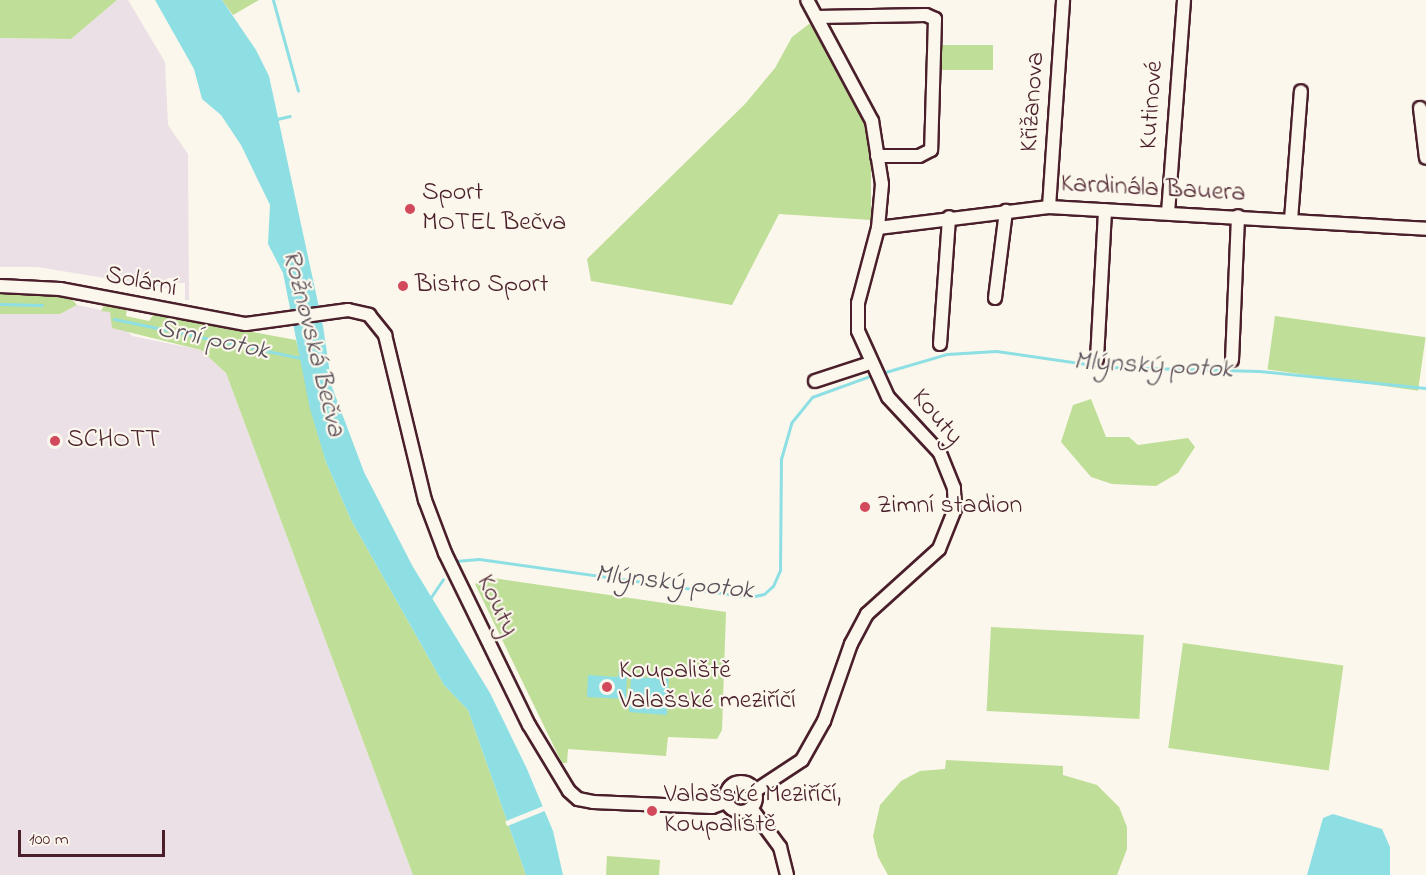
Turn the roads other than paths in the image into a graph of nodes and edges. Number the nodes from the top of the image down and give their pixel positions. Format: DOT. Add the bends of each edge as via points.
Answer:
graph roads {
  1 [pos="807,0"];
  2 [pos="1063,0"];
  3 [pos="1184,0"];
  4 [pos="817,17"];
  5 [pos="1301,91"];
  6 [pos="1420,108"];
  7 [pos="877,156"];
  8 [pos="1426,158"];
  9 [pos="1049,207"];
  10 [pos="1105,210"];
  11 [pos="1006,211"];
  12 [pos="1168,213"];
  13 [pos="1238,216"];
  14 [pos="949,217"];
  15 [pos="1291,220"];
  16 [pos="878,228"];
  17 [pos="1426,229"];
  18 [pos="0,286"];
  19 [pos="995,298"];
  20 [pos="332,312"];
  21 [pos="940,344"];
  22 [pos="1097,359"];
  23 [pos="1232,360"];
  24 [pos="870,363"];
  25 [pos="815,381"];
  26 [pos="755,791"];
  27 [pos="726,802"];
  28 [pos="751,808"];
  29 [pos="787,875"];
  1 -- 4 [label="street, Kouty"];
  2 -- 9 [label="street, Křižanova"];
  3 -- 12 [label="street, Kutinové"];
  4 -- 7 [label="street, Kouty" via="872,122"];
  4 -- 7 [label="street" via="926,15 935,19 931,150 920,156"];
  5 -- 15 [label="street"];
  6 -- 8 [label="street"];
  7 -- 16 [label="street, Kouty" via="882,184"];
  9 -- 10 [label="street, Kardinála Bauera"];
  9 -- 11 [label="street, Kardinála Bauera"];
  10 -- 12 [label="street, Kardinála Bauera"];
  10 -- 22 [label="street"];
  11 -- 14 [label="street, Kardinála Bauera"];
  11 -- 19 [label="street"];
  12 -- 13 [label="street, Kardinála Bauera"];
  13 -- 15 [label="street, Kardinála Bauera"];
  13 -- 23 [label="street"];
  14 -- 16 [label="street, Kardinála Bauera"];
  14 -- 21 [label="street"];
  15 -- 17 [label="street, Kardinála Bauera"];
  16 -- 24 [label="street, Kouty" via="858,310 858,331"];
  18 -- 20 [label="street, Solární" via="60,289 230,322 273,321"];
  20 -- 27 [label="street, Kouty" via="364,313 382,329 439,539 529,725 568,791 578,799 593,802 712,807"];
  24 -- 25 [label="street"];
  24 -- 26 [label="street, Kouty" via="888,397 940,453 949,470 954,509 950,530 925,564 867,614 851,644 824,721 802,760"];
  26 -- 27 [label="street" via="747,783 735,782 726,790"];
  26 -- 28 [label="street"];
  27 -- 28 [label="street, Kouty" via="734,811"];
  28 -- 29 [label="street" via="780,847"];
}
